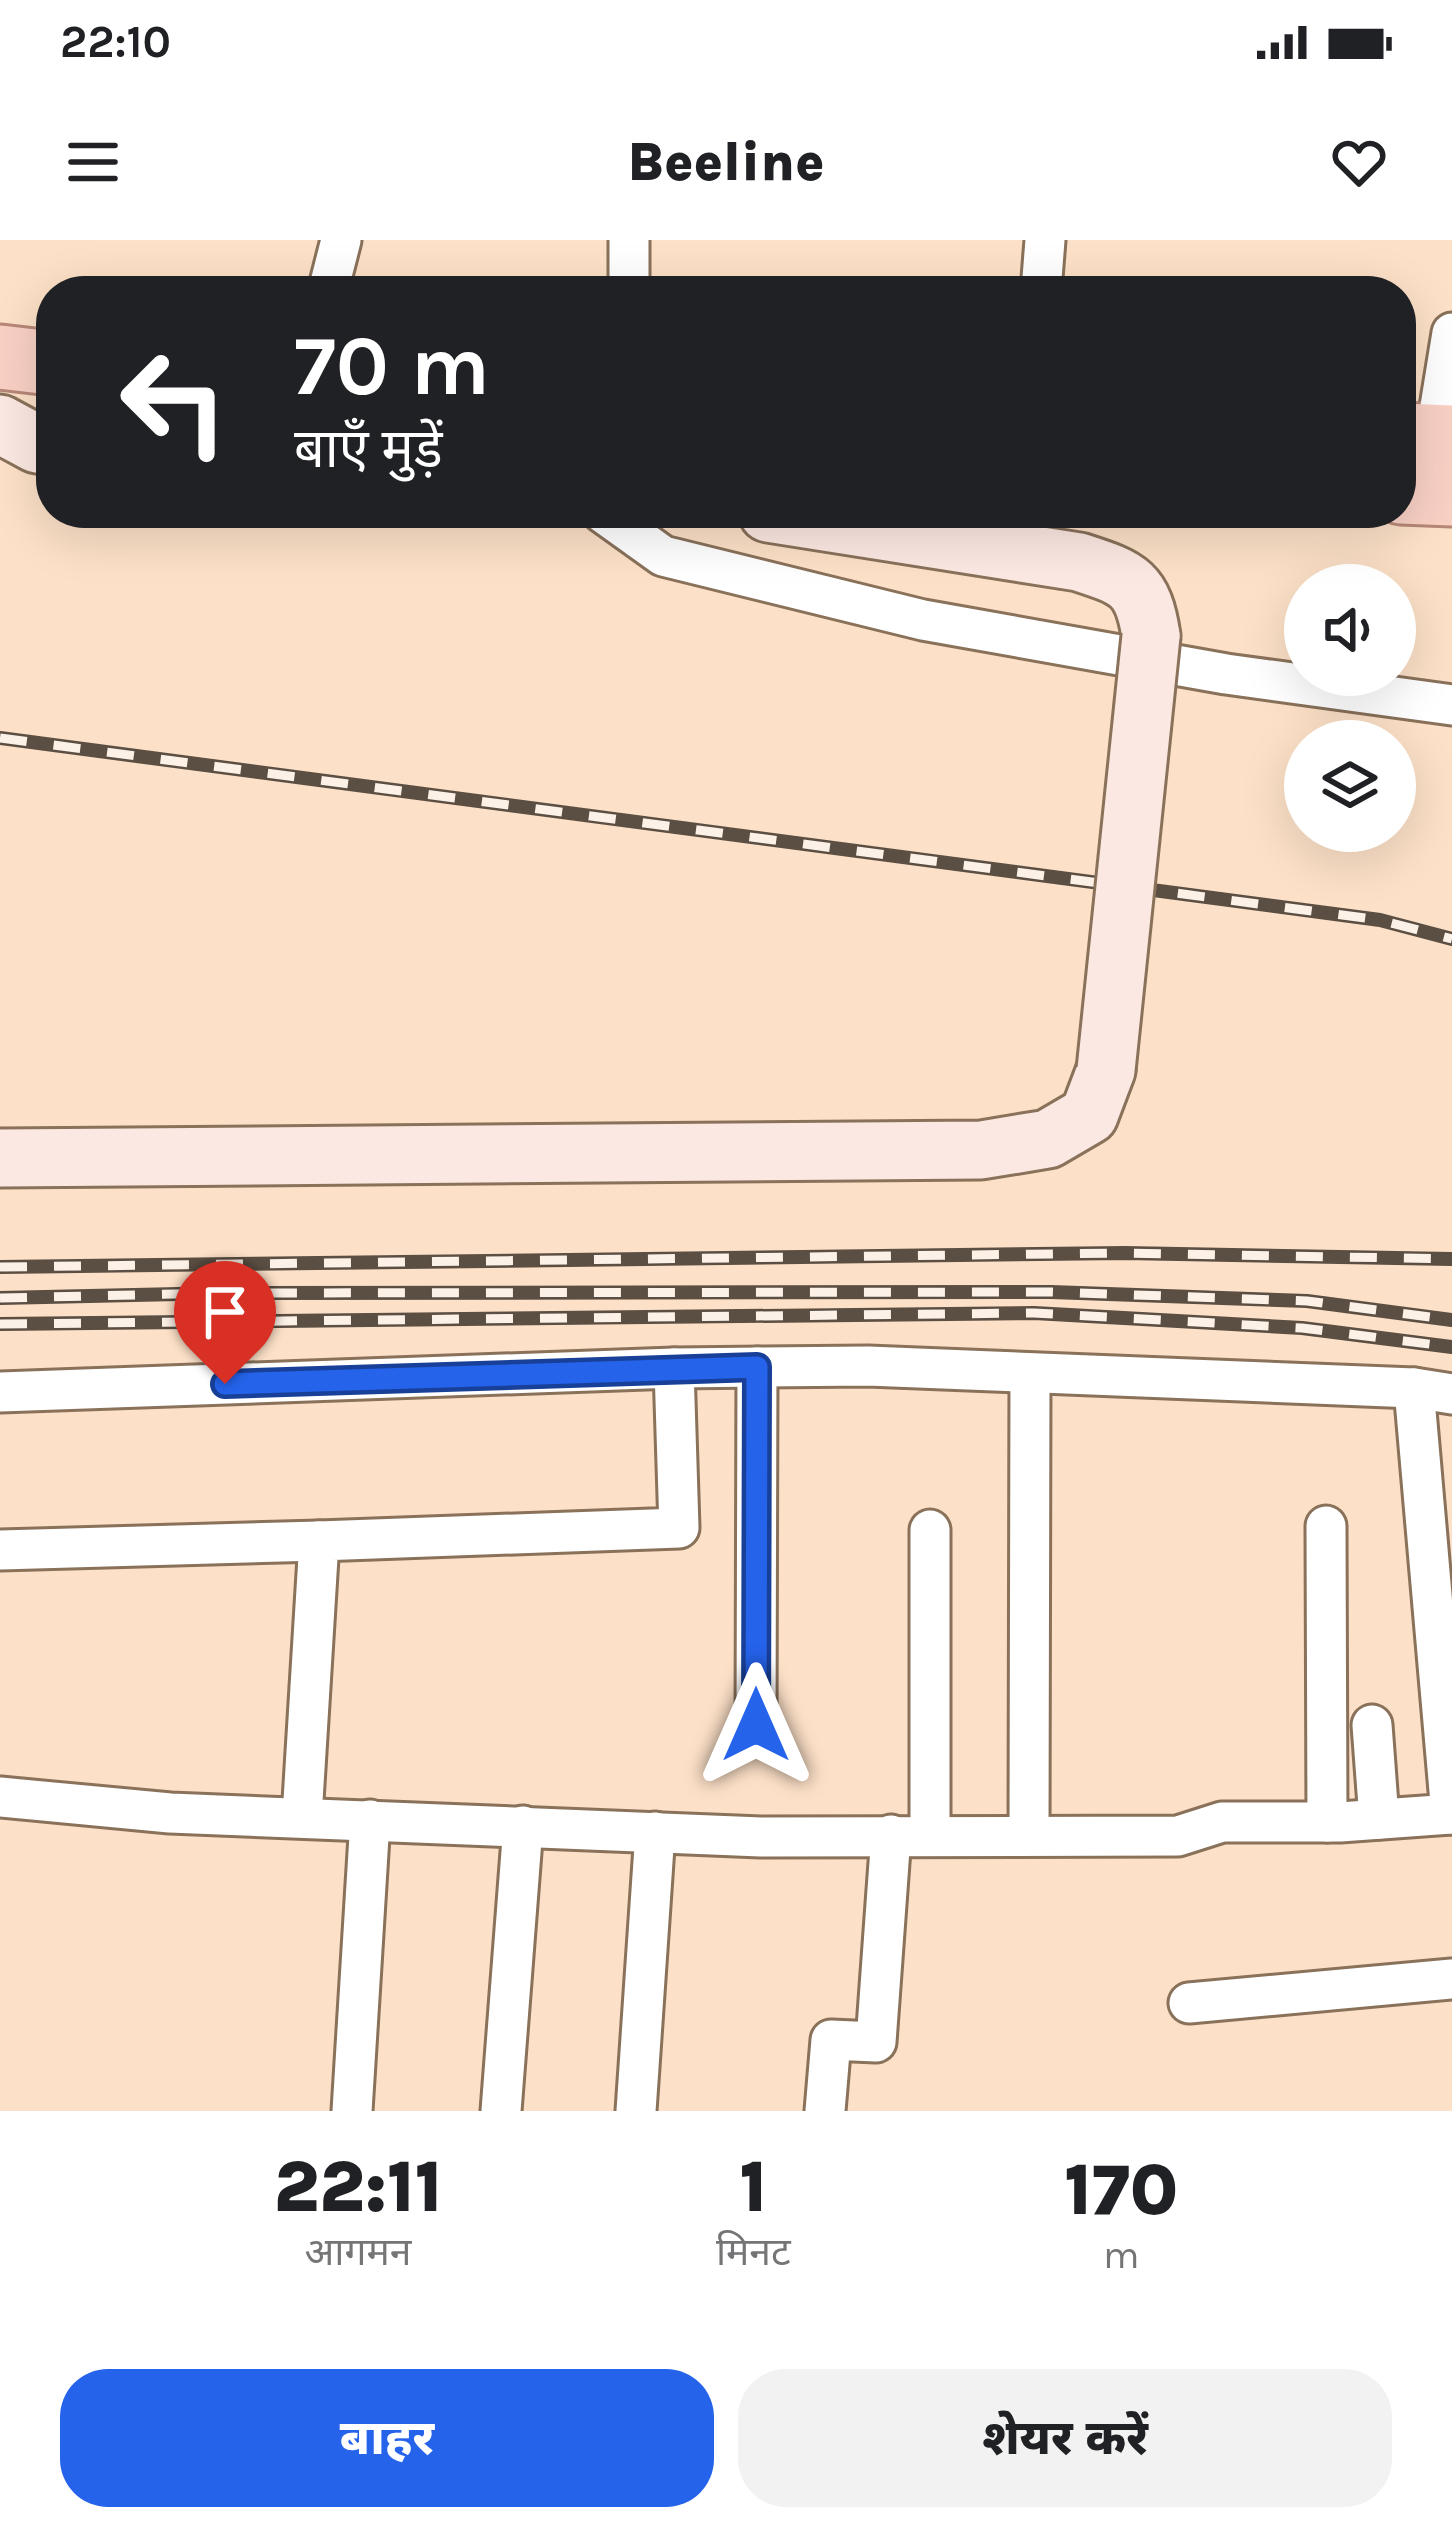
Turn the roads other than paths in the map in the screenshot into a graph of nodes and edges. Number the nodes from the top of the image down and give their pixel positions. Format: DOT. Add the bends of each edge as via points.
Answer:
graph roads {
  1 [pos="340,240"];
  2 [pos="629,240"];
  3 [pos="1045,240"];
  4 [pos="332,276"];
  5 [pos="629,276"];
  6 [pos="1042,276"];
  7 [pos="1452,333"];
  8 [pos="0,355"];
  9 [pos="36,358"];
  10 [pos="36,388"];
  11 [pos="0,392"];
  12 [pos="36,396"];
  13 [pos="0,424"];
  14 [pos="1428,430"];
  15 [pos="36,443"];
  16 [pos="1416,493"];
  17 [pos="1452,494"];
  18 [pos="624,528"];
  19 [pos="863,528"];
  20 [pos="1452,705"];
  21 [pos="0,1157"];
  22 [pos="757,1367"];
  23 [pos="674,1368"];
  24 [pos="1030,1373"];
  25 [pos="1433,1391"];
  26 [pos="0,1392"];
  27 [pos="1325,1526"];
  28 [pos="930,1530"];
  29 [pos="320,1541"];
  30 [pos="0,1550"];
  31 [pos="756,1725"];
  32 [pos="1372,1725"];
  33 [pos="0,1797"];
  34 [pos="1452,1814"];
  35 [pos="302,1817"];
  36 [pos="1378,1819"];
  37 [pos="370,1820"];
  38 [pos="1327,1822"];
  39 [pos="523,1826"];
  40 [pos="655,1832"];
  41 [pos="1029,1834"];
  42 [pos="891,1835"];
  43 [pos="930,1835"];
  44 [pos="1452,1979"];
  45 [pos="1189,2002"];
  46 [pos="352,2111"];
  47 [pos="501,2111"];
  48 [pos="636,2111"];
  49 [pos="826,2111"];
  1 -- 4 [label="street"];
  2 -- 5 [label="street"];
  3 -- 6 [label="street"];
  7 -- 14 [label="street"];
  8 -- 9 [label="main road"];
  10 -- 11 [label="main road"];
  11 -- 12 [label="main road"];
  13 -- 15 [label="street"];
  16 -- 17 [label="main road"];
  18 -- 20 [label="street" via="663,556 923,620"];
  19 -- 21 [label="street, bridge" via="1078,562 1120,576 1145,601 1151,637 1106,1070 1089,1115 1048,1139 981,1150"];
  22 -- 23 [label="street"];
  22 -- 24 [label="street"];
  22 -- 31 [label="street"];
  23 -- 26 [label="street"];
  23 -- 29 [label="street" via="679,1528"];
  24 -- 25 [label="street"];
  24 -- 41 [label="street"];
  25 -- 34 [label="street"];
  27 -- 38 [label="street"];
  28 -- 43 [label="street"];
  29 -- 30 [label="street"];
  29 -- 35 [label="street"];
  32 -- 36 [label="street"];
  33 -- 35 [label="street"];
  34 -- 36 [label="street"];
  35 -- 37 [label="street"];
  36 -- 38 [label="street"];
  37 -- 39 [label="street"];
  37 -- 46 [label="street"];
  38 -- 41 [label="street" via="1222,1822 1178,1836"];
  39 -- 40 [label="street"];
  39 -- 47 [label="street"];
  40 -- 42 [label="street"];
  40 -- 48 [label="street"];
  41 -- 43 [label="street"];
  42 -- 43 [label="street"];
  42 -- 49 [label="street" via="876,2042 831,2040"];
  44 -- 45 [label="street"];
}
